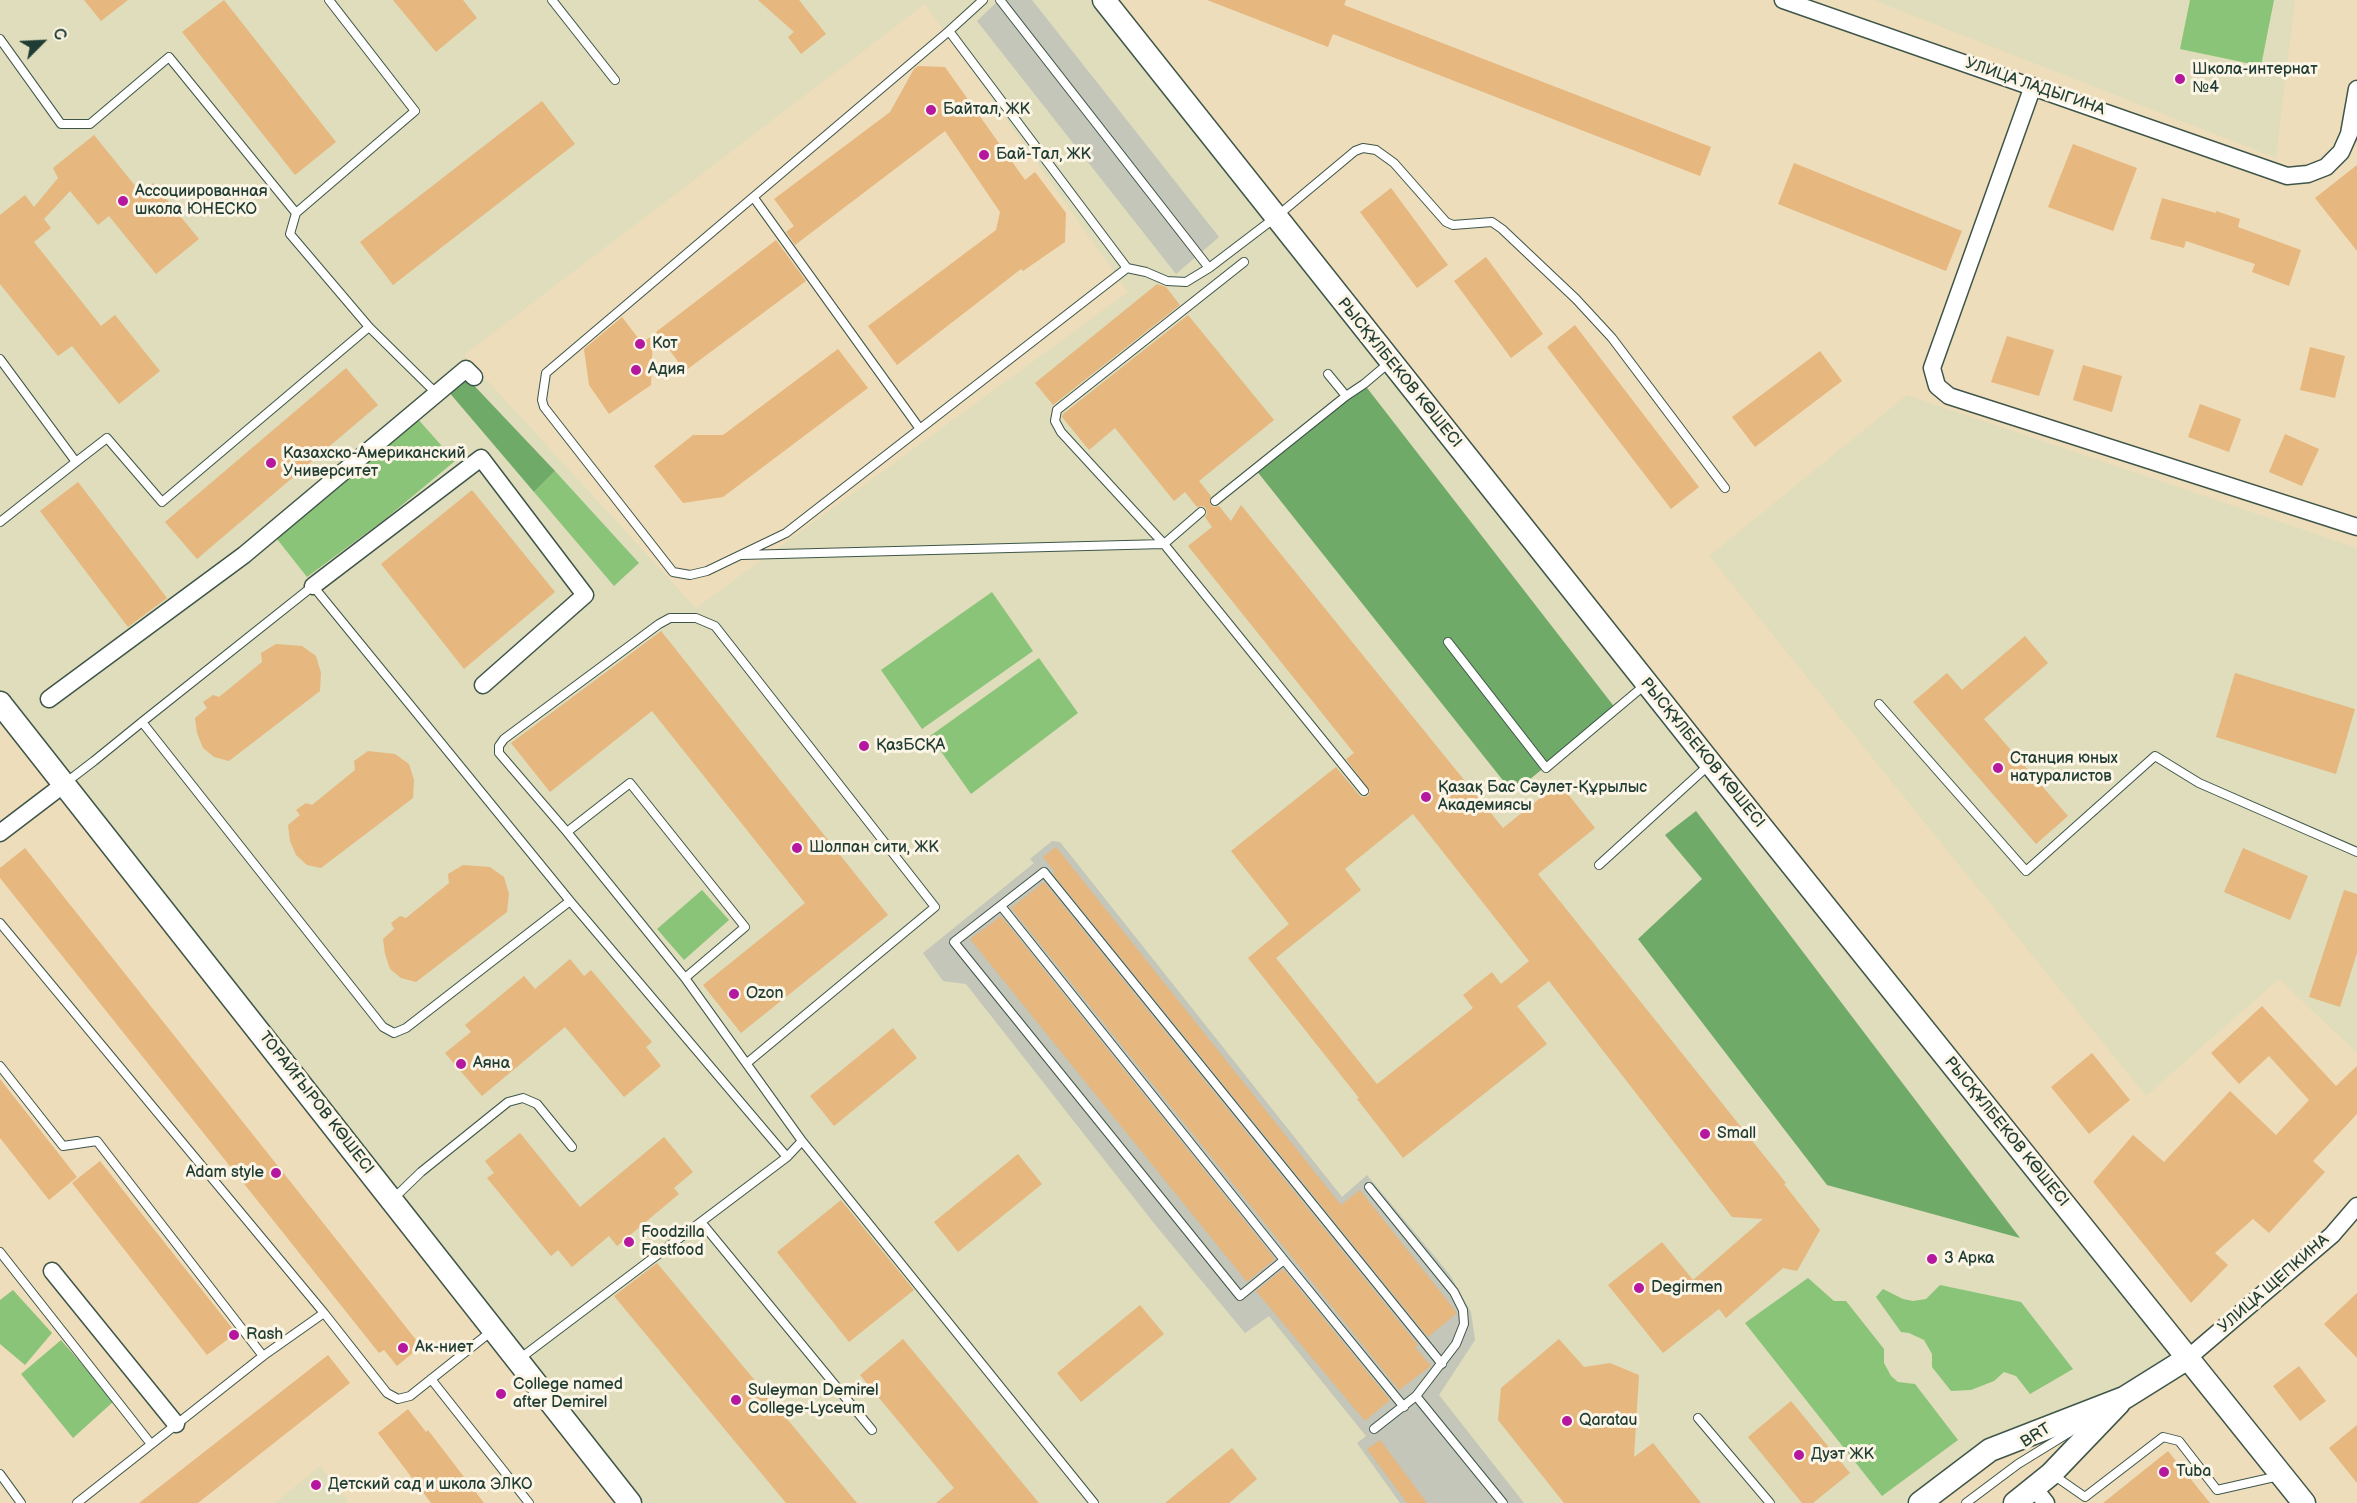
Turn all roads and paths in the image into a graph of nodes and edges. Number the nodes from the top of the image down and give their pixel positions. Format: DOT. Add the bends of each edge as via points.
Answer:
graph roads {
  1 [pos="329,0"];
  2 [pos="552,0"];
  3 [pos="983,0"];
  4 [pos="1000,0"];
  5 [pos="1104,0"];
  6 [pos="1783,0"];
  7 [pos="949,31"];
  8 [pos="0,39"];
  9 [pos="615,80"];
  10 [pos="2033,87"];
  11 [pos="2357,90"];
  12 [pos="754,198"];
  13 [pos="296,213"];
  14 [pos="1276,218"];
  15 [pos="1244,262"];
  16 [pos="1127,268"];
  17 [pos="1209,268"];
  18 [pos="369,327"];
  19 [pos="0,359"];
  20 [pos="1390,361"];
  21 [pos="1328,374"];
  22 [pos="474,377"];
  23 [pos="439,395"];
  24 [pos="1346,396"];
  25 [pos="920,429"];
  26 [pos="76,462"];
  27 [pos="1725,488"];
  28 [pos="1215,501"];
  29 [pos="1201,512"];
  30 [pos="0,522"];
  31 [pos="2357,527"];
  32 [pos="1164,544"];
  33 [pos="737,555"];
  34 [pos="313,586"];
  35 [pos="1448,642"];
  36 [pos="1647,684"];
  37 [pos="483,685"];
  38 [pos="49,699"];
  39 [pos="0,703"];
  40 [pos="1879,704"];
  41 [pos="142,722"];
  42 [pos="1711,764"];
  43 [pos="63,785"];
  44 [pos="1364,791"];
  45 [pos="567,832"];
  46 [pos="0,833"];
  47 [pos="2357,852"];
  48 [pos="1599,865"];
  49 [pos="570,901"];
  50 [pos="1000,906"];
  51 [pos="0,923"];
  52 [pos="686,978"];
  53 [pos="747,1063"];
  54 [pos="0,1066"];
  55 [pos="802,1141"];
  56 [pos="572,1147"];
  57 [pos="787,1157"];
  58 [pos="1369,1187"];
  59 [pos="391,1201"];
  60 [pos="2357,1206"];
  61 [pos="701,1222"];
  62 [pos="0,1252"];
  63 [pos="1284,1260"];
  64 [pos="52,1271"];
  65 [pos="324,1313"];
  66 [pos="494,1330"];
  67 [pos="263,1356"];
  68 [pos="2188,1358"];
  69 [pos="518,1360"];
  70 [pos="1442,1364"];
  71 [pos="430,1379"];
  72 [pos="1416,1395"];
  73 [pos="2124,1398"];
  74 [pos="1404,1407"];
  75 [pos="1698,1418"];
  76 [pos="176,1424"];
  77 [pos="1374,1429"];
  78 [pos="872,1430"];
  79 [pos="151,1444"];
  80 [pos="0,1474"];
  81 [pos="2282,1475"];
  82 [pos="2044,1488"];
  83 [pos="21,1503"];
  84 [pos="77,1503"];
  85 [pos="529,1503"];
  86 [pos="630,1503"];
  87 [pos="1094,1503"];
  88 [pos="1503,1503"];
  89 [pos="1770,1503"];
  90 [pos="1920,1503"];
  91 [pos="1966,1503"];
  92 [pos="2015,1503"];
  93 [pos="2304,1503"];
  1 -- 13 [label="lane" via="415,111"];
  2 -- 9 [label="lane"];
  3 -- 7 [label="lane"];
  4 -- 17 [label="lane"];
  5 -- 14 [label="street, РЫСҚҰЛБЕКОВ КӨШЕСІ"];
  6 -- 10 [label="street, УЛИЦА ЛАДЫГИНА"];
  7 -- 12 [label="lane"];
  7 -- 16 [label="lane"];
  8 -- 13 [label="lane" via="61,124 90,124 169,57"];
  10 -- 11 [label="street, УЛИЦА ЛАДЫГИНА" via="2287,176 2326,167 2340,153 2349,134"];
  10 -- 31 [label="street" via="1932,368 1937,387 1949,396"];
  12 -- 25 [label="lane"];
  12 -- 33 [label="lane" via="546,373 542,400 557,425 673,572 690,575 707,571"];
  13 -- 18 [label="lane" via="290,234"];
  14 -- 17 [label="lane"];
  14 -- 20 [label="street, РЫСҚҰЛБЕКОВ КӨШЕСІ"];
  14 -- 27 [label="lane" via="1355,151 1376,150 1394,163 1446,222 1492,222 1576,299 1612,338"];
  15 -- 32 [label="lane" via="1057,410 1055,421 1061,432"];
  16 -- 17 [label="lane" via="1186,282"];
  16 -- 25 [label="lane"];
  18 -- 23 [label="lane"];
  18 -- 26 [label="lane" via="162,502 107,438"];
  19 -- 26 [label="lane"];
  20 -- 24 [label="lane"];
  20 -- 36 [label="street, РЫСҚҰЛБЕКОВ КӨШЕСІ"];
  21 -- 24 [label="lane"];
  22 -- 23 [label="street" via="466,369"];
  23 -- 38 [label="street" via="244,555"];
  24 -- 28 [label="lane"];
  25 -- 33 [label="lane" via="786,532"];
  26 -- 30 [label="lane"];
  29 -- 32 [label="lane"];
  32 -- 33 [label="lane"];
  32 -- 44 [label="lane"];
  34 -- 37 [label="street" via="481,458 585,595"];
  34 -- 41 [label="lane"];
  34 -- 49 [label="lane"];
  35 -- 36 [label="lane" via="1546,768"];
  36 -- 42 [label="street, РЫСҚҰЛБЕКОВ КӨШЕСІ"];
  39 -- 43 [label="street, ТОРАЙҒЫРОВ КӨШЕСІ"];
  40 -- 47 [label="lane" via="2026,871 2155,756 2199,783"];
  41 -- 43 [label="lane"];
  41 -- 49 [label="lane" via="382,1027 394,1033 406,1028"];
  42 -- 48 [label="lane"];
  42 -- 68 [label="street, РЫСҚҰЛБЕКОВ КӨШЕСІ"];
  43 -- 46 [label="street"];
  43 -- 59 [label="street, ТОРАЙҒЫРОВ КӨШЕСІ"];
  45 -- 52 [label="lane"];
  45 -- 52 [label="lane" via="630,783 745,927"];
  45 -- 53 [label="lane" via="501,756 500,744 659,624 683,617 715,626 935,907"];
  49 -- 57 [label="lane"];
  50 -- 63 [label="lane"];
  50 -- 63 [label="lane" via="954,942 1240,1296"];
  50 -- 70 [label="lane" via="1044,872"];
  51 -- 65 [label="lane"];
  52 -- 53 [label="lane"];
  53 -- 55 [label="lane"];
  54 -- 67 [label="lane" via="63,1146 97,1141"];
  55 -- 57 [label="lane"];
  55 -- 87 [label="lane"];
  56 -- 59 [label="lane" via="537,1104 523,1098 508,1102"];
  57 -- 61 [label="lane"];
  58 -- 70 [label="lane" via="1454,1292 1463,1310 1464,1324"];
  59 -- 66 [label="street, ТОРАЙҒЫРОВ КӨШЕСІ"];
  60 -- 68 [label="street, УЛИЦА ЩЕПКИНА" via="2332,1235"];
  61 -- 69 [label="lane"];
  61 -- 78 [label="lane"];
  62 -- 79 [label="lane"];
  63 -- 74 [label="lane"];
  64 -- 76 [label="street"];
  65 -- 67 [label="lane"];
  65 -- 71 [label="lane" via="387,1393 398,1399 410,1396"];
  66 -- 69 [label="street, ТОРАЙҒЫРОВ КӨШЕСІ"];
  66 -- 71 [label="lane"];
  67 -- 76 [label="lane"];
  68 -- 73 [label="street"];
  68 -- 81 [label="street, РЫСҚҰЛБЕКОВ КӨШЕСІ"];
  69 -- 86 [label="street, ТОРАЙҒЫРОВ КӨШЕСІ"];
  70 -- 72 [label="lane"];
  71 -- 85 [label="lane"];
  72 -- 74 [label="lane"];
  72 -- 88 [label="lane"];
  73 -- 82 [label="street"];
  73 -- 90 [label="street" via="1990,1450"];
  73 -- 91 [label="lane, BRT" via="2018,1464"];
  74 -- 77 [label="lane"];
  75 -- 89 [label="lane"];
  76 -- 79 [label="lane"];
  79 -- 84 [label="lane"];
  80 -- 83 [label="lane"];
  81 -- 82 [label="lane" via="2217,1490 2179,1441 2163,1437 2085,1497"];
  81 -- 93 [label="street, РЫСҚҰЛБЕКОВ КӨШЕСІ"];
  82 -- 92 [label="street"];
}
